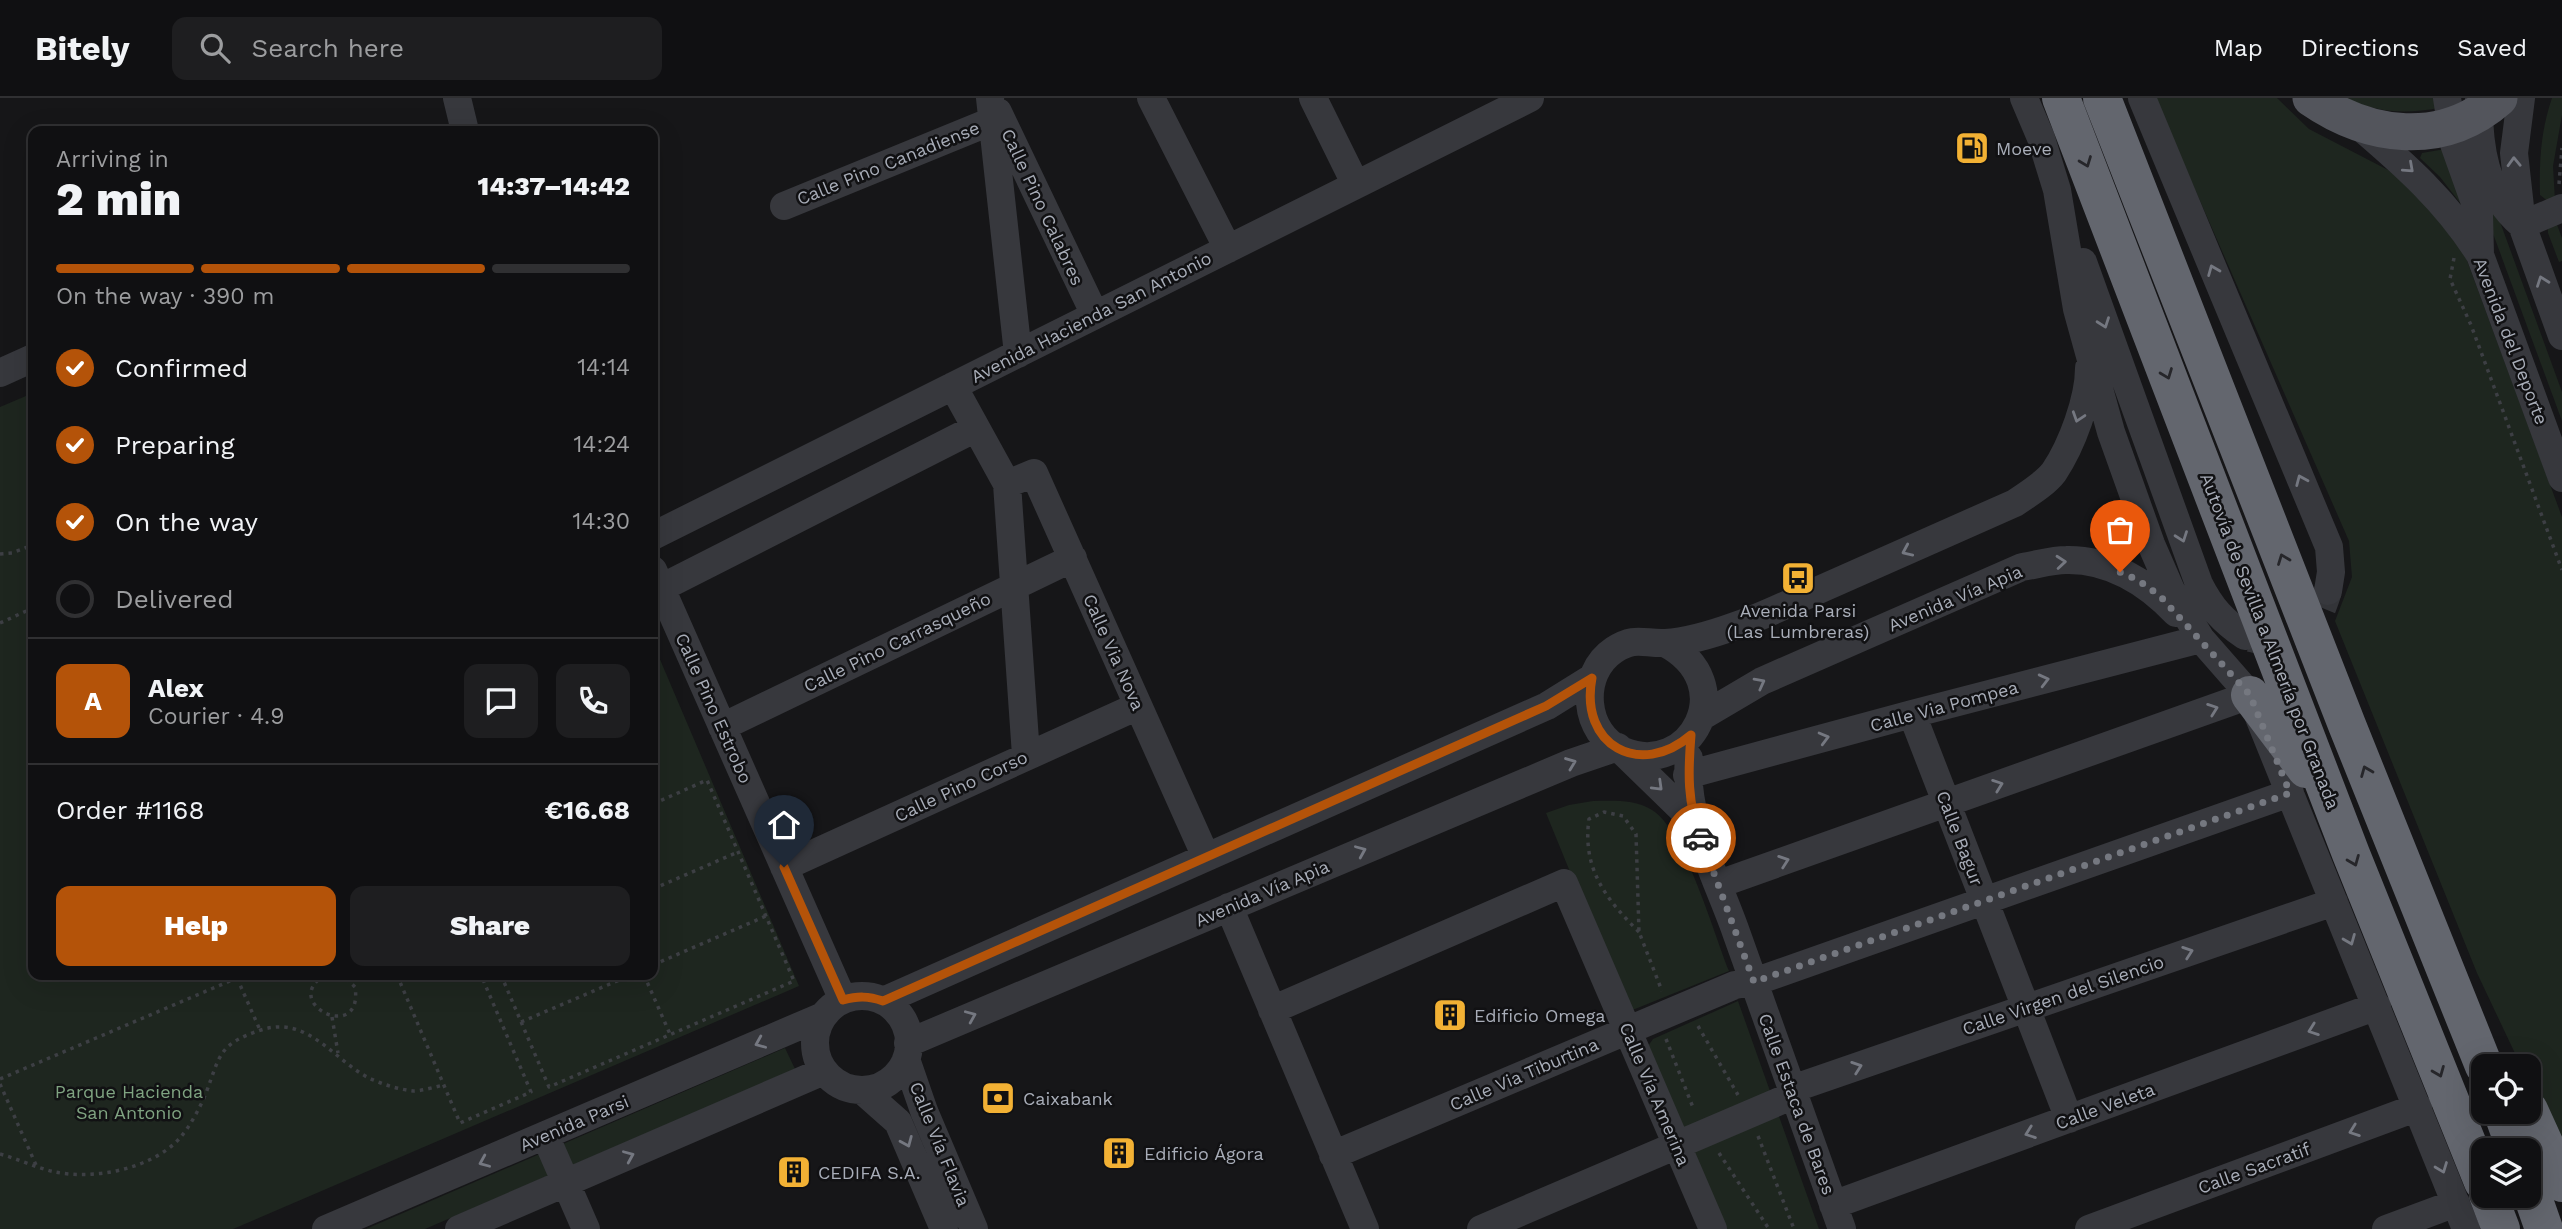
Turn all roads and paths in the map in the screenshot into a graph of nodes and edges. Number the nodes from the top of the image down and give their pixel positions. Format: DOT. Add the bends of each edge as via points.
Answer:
graph roads {
  1 [pos="457,98"];
  2 [pos="1151,98"];
  3 [pos="1313,98"];
  4 [pos="1530,98"];
  5 [pos="2024,98"];
  6 [pos="2061,98"];
  7 [pos="2102,98"];
  8 [pos="2142,98"];
  9 [pos="2311,98"];
  10 [pos="2521,98"];
  11 [pos="1500,105"];
  12 [pos="991,106"];
  13 [pos="2471,106"];
  14 [pos="2357,124"];
  15 [pos="465,126"];
  16 [pos="2562,148"];
  17 [pos="1356,185"];
  18 [pos="2057,190"];
  19 [pos="783,206"];
  20 [pos="2562,208"];
  21 [pos="2522,225"];
  22 [pos="1228,249"];
  23 [pos="2467,256"];
  24 [pos="1095,315"];
  25 [pos="2562,336"];
  26 [pos="2089,351"];
  27 [pos="1018,354"];
  28 [pos="28,360"];
  29 [pos="0,373"];
  30 [pos="953,386"];
  31 [pos="976,428"];
  32 [pos="2562,478"];
  33 [pos="1007,484"];
  34 [pos="658,534"];
  35 [pos="28,547"];
  36 [pos="0,554"];
  37 [pos="1073,558"];
  38 [pos="2562,570"];
  39 [pos="658,579"];
  40 [pos="658,581"];
  41 [pos="1013,586"];
  42 [pos="2328,591"];
  43 [pos="28,610"];
  44 [pos="0,623"];
  45 [pos="2245,636"];
  46 [pos="2201,639"];
  47 [pos="1665,643"];
  48 [pos="1592,678"];
  49 [pos="2250,695"];
  50 [pos="1138,706"];
  51 [pos="1912,714"];
  52 [pos="1696,726"];
  53 [pos="722,727"];
  54 [pos="1620,749"];
  55 [pos="1026,755"];
  56 [pos="1687,775"];
  57 [pos="2290,793"];
  58 [pos="658,802"];
  59 [pos="1947,803"];
  60 [pos="2332,804"];
  61 [pos="1695,822"];
  62 [pos="2392,835"];
  63 [pos="738,852"];
  64 [pos="1206,857"];
  65 [pos="784,867"];
  66 [pos="1719,884"];
  67 [pos="658,887"];
  68 [pos="1984,900"];
  69 [pos="2334,902"];
  70 [pos="1229,907"];
  71 [pos="766,916"];
  72 [pos="1639,932"];
  73 [pos="658,963"];
  74 [pos="232,980"];
  75 [pos="238,980"];
  76 [pos="319,980"];
  77 [pos="350,980"];
  78 [pos="399,980"];
  79 [pos="483,980"];
  80 [pos="502,980"];
  81 [pos="619,980"];
  82 [pos="646,980"];
  83 [pos="1754,982"];
  84 [pos="883,1001"];
  85 [pos="2377,1006"];
  86 [pos="833,1008"];
  87 [pos="2026,1008"];
  88 [pos="1272,1010"];
  89 [pos="1671,1012"];
  90 [pos="332,1017"];
  91 [pos="521,1022"];
  92 [pos="260,1030"];
  93 [pos="1628,1030"];
  94 [pos="670,1035"];
  95 [pos="907,1051"];
  96 [pos="338,1054"];
  97 [pos="2479,1054"];
  98 [pos="2501,1054"];
  99 [pos="824,1072"];
  100 [pos="0,1082"];
  101 [pos="444,1084"];
  102 [pos="863,1091"];
  103 [pos="1793,1092"];
  104 [pos="2418,1107"];
  105 [pos="2069,1119"];
  106 [pos="2535,1124"];
  107 [pos="545,1135"];
  108 [pos="1677,1145"];
  109 [pos="0,1154"];
  110 [pos="1333,1155"];
  111 [pos="36,1165"];
  112 [pos="566,1183"];
  113 [pos="2562,1184"];
  114 [pos="2471,1196"];
  115 [pos="2471,1199"];
  116 [pos="2471,1203"];
  117 [pos="2479,1208"];
  118 [pos="2537,1208"];
  119 [pos="1837,1217"];
  120 [pos="2127,1222"];
  121 [pos="326,1229"];
  122 [pos="459,1229"];
  123 [pos="586,1229"];
  124 [pos="944,1229"];
  125 [pos="974,1229"];
  126 [pos="1365,1229"];
  127 [pos="1481,1229"];
  128 [pos="1713,1229"];
  129 [pos="2089,1229"];
  130 [pos="2386,1229"];
  131 [pos="2501,1229"];
  132 [pos="2544,1229"];
  1 -- 15 [label="street"];
  2 -- 22 [label="street"];
  3 -- 17 [label="street"];
  4 -- 11 [label="street, Avenida Hacienda San Antonio"];
  5 -- 18 [label="street"];
  6 -- 60 [label="highway, Autovía de Sevilla a Almería por Granada, one-way"];
  62 -- 7 [label="highway, one-way"];
  42 -- 8 [label="street, one-way" via="2329,547"];
  9 -- 14 [label="main road"];
  21 -- 10 [label="street, one-way" via="2514,153"];
  11 -- 17 [label="street, Avenida Hacienda San Antonio"];
  12 -- 19 [label="street, Calle Pino Canadiense"];
  12 -- 24 [label="street, Calle Pino Calabres"];
  12 -- 27 [label="street"];
  13 -- 14 [label="main road" via="2427,130 2380,130"];
  13 -- 21 [label="street" via="2498,198"];
  13 -- 23 [label="street" via="2454,144 2479,214"];
  14 -- 23 [label="street, Avenida del Deporte, one-way" via="2418,176 2462,228"];
  16 -- 20 [label="path"];
  17 -- 22 [label="street, Avenida Hacienda San Antonio"];
  18 -- 26 [label="street" via="2077,309"];
  18 -- 45 [label="street, one-way" via="2199,584 2224,622"];
  20 -- 21 [label="street"];
  25 -- 21 [label="street, one-way"];
  22 -- 24 [label="street, Avenida Hacienda San Antonio"];
  23 -- 32 [label="street, Avenida del Deporte"];
  23 -- 38 [label="path" via="2450,279"];
  24 -- 27 [label="street, Avenida Hacienda San Antonio"];
  26 -- 46 [label="street" via="2111,432 2151,544 2171,590"];
  26 -- 47 [label="street, one-way" via="2089,384 2075,429 2053,473 2015,503 1738,625"];
  27 -- 30 [label="street, Avenida Hacienda San Antonio"];
  28 -- 29 [label="street"];
  30 -- 31 [label="street"];
  30 -- 34 [label="street, Avenida Hacienda San Antonio"];
  31 -- 33 [label="street"];
  31 -- 39 [label="street"];
  33 -- 37 [label="street, Calle Via Nova" via="1034,473"];
  33 -- 41 [label="street"];
  35 -- 36 [label="path"];
  37 -- 41 [label="street, Calle Pino Carrasqueño"];
  37 -- 50 [label="street, Calle Via Nova"];
  40 -- 53 [label="street, Calle Pino Estrobo"];
  41 -- 53 [label="street, Calle Pino Carrasqueño"];
  41 -- 55 [label="street"];
  43 -- 44 [label="path"];
  46 -- 49 [label="street"];
  51 -- 46 [label="street, Calle Via Pompea, one-way"];
  52 -- 46 [label="street, Avenida Vía Apia, one-way" via="1762,681 2022,567 2065,560 2102,564 2160,596"];
  47 -- 48 [label="street" via="1630,643 1607,656"];
  47 -- 52 [label="street" via="1681,652 1702,681 1704,699"];
  48 -- 54 [label="street" via="1589,695 1597,727"];
  48 -- 64 [label="street" via="1546,706"];
  49 -- 57 [label="street"];
  59 -- 49 [label="street, one-way"];
  49 -- 60 [label="highway"];
  50 -- 55 [label="street, Calle Pino Corso"];
  50 -- 64 [label="street, Calle Via Nova"];
  56 -- 51 [label="street, Calle Via Pompea, one-way"];
  51 -- 59 [label="street, Calle Bagur"];
  52 -- 54 [label="street" via="1677,747 1659,754"];
  52 -- 56 [label="street, Calle Estaca de Bares"];
  53 -- 65 [label="street, Calle Pino Estrobo"];
  54 -- 61 [label="street, Calle Estaca de Bares, one-way"];
  70 -- 54 [label="street, Avenida Vía Apia, one-way" via="1572,762"];
  55 -- 65 [label="street, Calle Pino Corso"];
  56 -- 61 [label="street, Calle Estaca de Bares"];
  57 -- 68 [label="street, Calle Via Tiburtina"];
  57 -- 69 [label="street"];
  58 -- 63 [label="path" via="707,780"];
  66 -- 59 [label="street, one-way"];
  59 -- 68 [label="street, Calle Bagur"];
  60 -- 114 [label="highway, Autovía de Sevilla a Almería por Granada, one-way"];
  61 -- 66 [label="street, Calle Estaca de Bares"];
  62 -- 97 [label="highway"];
  62 -- 98 [label="highway"];
  63 -- 67 [label="path"];
  63 -- 71 [label="path"];
  64 -- 84 [label="street"];
  65 -- 86 [label="street, Calle Pino Estrobo"];
  66 -- 83 [label="street, Calle Estaca de Bares"];
  68 -- 83 [label="street, Calle Via Tiburtina"];
  68 -- 87 [label="street, Calle Bagur"];
  69 -- 85 [label="street, one-way"];
  87 -- 69 [label="street, Calle Virgen del Silencio, one-way"];
  70 -- 88 [label="street"];
  95 -- 70 [label="street, Avenida Vía Apia, one-way"];
  71 -- 73 [label="path"];
  71 -- 94 [label="path" via="794,981"];
  72 -- 72 [label="path" via="1636,834 1623,816 1604,812 1589,819 1586,840 1591,864 1610,902"];
  72 -- 89 [label="path"];
  74 -- 100 [label="path"];
  75 -- 92 [label="path"];
  76 -- 90 [label="path" via="312,1000 323,1014"];
  77 -- 90 [label="path" via="355,987 355,1003 341,1016"];
  78 -- 101 [label="path"];
  79 -- 101 [label="path" via="531,1092 460,1123"];
  80 -- 91 [label="path"];
  81 -- 91 [label="path"];
  82 -- 94 [label="path"];
  83 -- 89 [label="street, Calle Via Tiburtina" via="1735,985"];
  83 -- 103 [label="street, Calle Estaca de Bares"];
  84 -- 86 [label="street" via="856,996"];
  84 -- 95 [label="street" via="907,1030"];
  85 -- 104 [label="street"];
  85 -- 105 [label="street, Calle Veleta, one-way"];
  86 -- 99 [label="street" via="817,1030 814,1044"];
  86 -- 107 [label="street, Avenida Parsi, one-way"];
  103 -- 87 [label="street, Calle Virgen del Silencio, one-way"];
  87 -- 105 [label="street, Calle Bagur"];
  88 -- 93 [label="street, Calle Vía Amerina" via="1564,883"];
  88 -- 110 [label="street"];
  89 -- 93 [label="street, Calle Via Tiburtina"];
  90 -- 96 [label="path"];
  91 -- 94 [label="path" via="549,1087"];
  92 -- 96 [label="path" via="288,1027 311,1035"];
  92 -- 111 [label="path" via="227,1046 180,1139 164,1151 142,1163 83,1175"];
  93 -- 108 [label="street, Calle Vía Amerina"];
  93 -- 110 [label="street, Calle Via Tiburtina"];
  95 -- 102 [label="street" via="899,1072 889,1082"];
  95 -- 125 [label="street, Calle Vía Flavia" via="924,1111"];
  96 -- 101 [label="path" via="366,1076 392,1087 416,1091"];
  99 -- 102 [label="street" via="842,1086"];
  112 -- 99 [label="street, one-way"];
  100 -- 111 [label="path"];
  102 -- 124 [label="street, Calle Vía Flavia, one-way" via="898,1122"];
  103 -- 108 [label="street, Calle Virgen del Silencio"];
  103 -- 119 [label="street, Calle Estaca de Bares"];
  104 -- 115 [label="street, one-way"];
  104 -- 120 [label="street, Calle Sacratif, one-way"];
  105 -- 119 [label="street, Calle Veleta, one-way"];
  106 -- 113 [label="highway"];
  107 -- 112 [label="street"];
  107 -- 121 [label="street, Avenida Parsi, one-way"];
  108 -- 127 [label="street, Calle Virgen del Silencio"];
  108 -- 128 [label="street, Calle Vía Amerina"];
  109 -- 111 [label="path"];
  110 -- 126 [label="street"];
  112 -- 122 [label="street"];
  112 -- 123 [label="street"];
  116 -- 130 [label="street"];
  117 -- 131 [label="highway, Autovía de Sevilla a Almería por Granada"];
  118 -- 132 [label="highway"];
  120 -- 129 [label="street, Calle Sacratif"];
}
